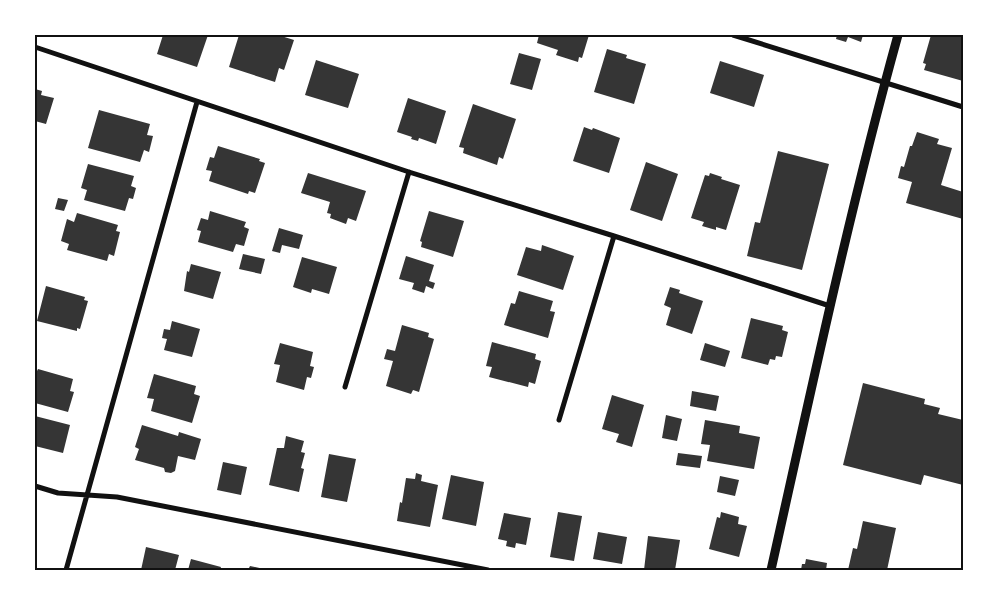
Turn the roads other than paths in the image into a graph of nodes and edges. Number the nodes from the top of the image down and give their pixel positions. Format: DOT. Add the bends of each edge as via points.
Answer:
graph roads {
  1 [pos="733,35"];
  2 [pos="898,35"];
  3 [pos="35,47"];
  4 [pos="885,82"];
  5 [pos="197,102"];
  6 [pos="963,107"];
  7 [pos="409,172"];
  8 [pos="614,236"];
  9 [pos="830,306"];
  10 [pos="345,387"];
  11 [pos="559,420"];
  12 [pos="35,486"];
  13 [pos="86,495"];
  14 [pos="66,570"];
  15 [pos="488,570"];
  16 [pos="771,570"];
  1 -- 4 [label="street"];
  2 -- 4 [label="street"];
  3 -- 5 [label="street"];
  4 -- 6 [label="street"];
  4 -- 9 [label="street"];
  5 -- 7 [label="street"];
  5 -- 13 [label="street"];
  7 -- 8 [label="street"];
  7 -- 10 [label="street"];
  8 -- 9 [label="street"];
  8 -- 11 [label="street"];
  9 -- 16 [label="street"];
  12 -- 13 [label="street" via="58,493"];
  13 -- 14 [label="street"];
  13 -- 15 [label="street" via="117,497"];
}
